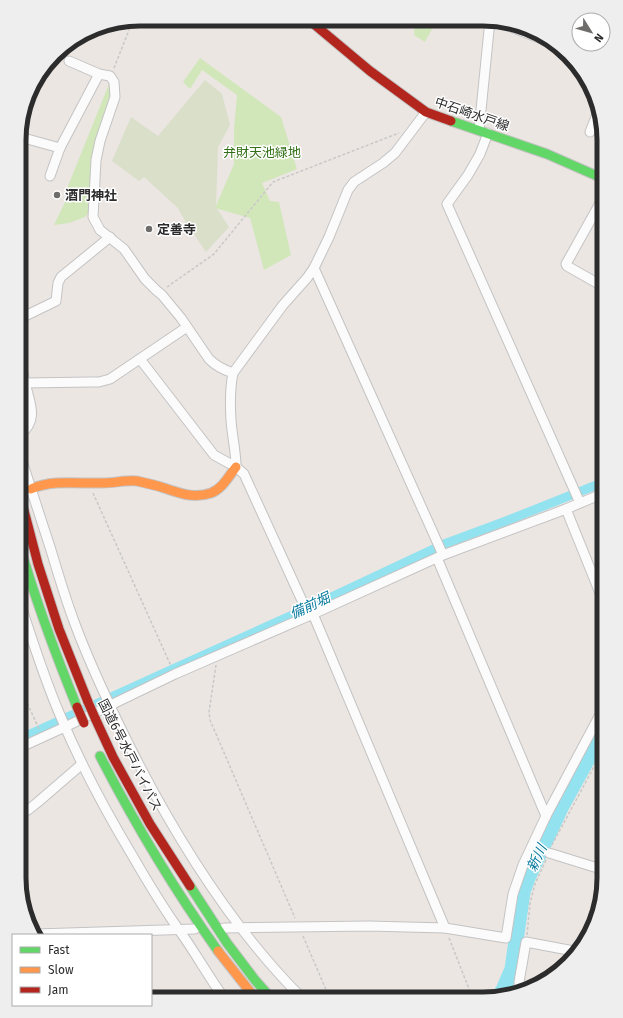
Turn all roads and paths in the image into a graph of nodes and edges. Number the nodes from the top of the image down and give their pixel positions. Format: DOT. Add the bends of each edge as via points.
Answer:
graph roads {
  1 [pos="130,26"];
  2 [pos="316,26"];
  3 [pos="489,26"];
  4 [pos="69,61"];
  5 [pos="99,74"];
  6 [pos="110,76"];
  7 [pos="426,112"];
  8 [pos="595,119"];
  9 [pos="479,130"];
  10 [pos="401,132"];
  11 [pos="590,132"];
  12 [pos="488,134"];
  13 [pos="26,139"];
  14 [pos="60,148"];
  15 [pos="597,172"];
  16 [pos="593,174"];
  17 [pos="50,176"];
  18 [pos="597,176"];
  19 [pos="597,209"];
  20 [pos="110,237"];
  21 [pos="314,268"];
  22 [pos="597,283"];
  23 [pos="160,293"];
  24 [pos="26,316"];
  25 [pos="187,327"];
  26 [pos="140,359"];
  27 [pos="233,373"];
  28 [pos="26,383"];
  29 [pos="26,388"];
  30 [pos="26,429"];
  31 [pos="236,468"];
  32 [pos="26,474"];
  33 [pos="89,484"];
  34 [pos="31,489"];
  35 [pos="597,494"];
  36 [pos="578,498"];
  37 [pos="566,509"];
  38 [pos="26,519"];
  39 [pos="440,552"];
  40 [pos="26,567"];
  41 [pos="597,586"];
  42 [pos="308,612"];
  43 [pos="26,620"];
  44 [pos="217,656"];
  45 [pos="171,665"];
  46 [pos="26,700"];
  47 [pos="108,701"];
  48 [pos="597,720"];
  49 [pos="63,722"];
  50 [pos="38,726"];
  51 [pos="86,727"];
  52 [pos="26,744"];
  53 [pos="98,751"];
  54 [pos="597,761"];
  55 [pos="82,764"];
  56 [pos="26,811"];
  57 [pos="546,816"];
  58 [pos="550,850"];
  59 [pos="597,867"];
  60 [pos="299,927"];
  61 [pos="224,928"];
  62 [pos="240,928"];
  63 [pos="445,928"];
  64 [pos="196,929"];
  65 [pos="179,930"];
  66 [pos="40,934"];
  67 [pos="526,942"];
  68 [pos="227,943"];
  69 [pos="571,950"];
  70 [pos="232,970"];
  71 [pos="519,986"];
  72 [pos="220,992"];
  73 [pos="242,992"];
  74 [pos="250,992"];
  75 [pos="266,992"];
  76 [pos="272,992"];
  77 [pos="296,992"];
  78 [pos="327,992"];
  79 [pos="470,992"];
  1 -- 6 [label="path"];
  2 -- 7 [label="main road, 中石崎水戸線" via="370,71"];
  3 -- 9 [label="street"];
  4 -- 5 [label="street"];
  5 -- 6 [label="street"];
  5 -- 14 [label="street"];
  6 -- 20 [label="street" via="114,82 115,97 96,160 93,217 100,230"];
  7 -- 9 [label="main road, 中石崎水戸線"];
  7 -- 21 [label="street" via="395,153 354,182 348,190"];
  8 -- 11 [label="street"];
  9 -- 12 [label="main road, 中石崎水戸線"];
  10 -- 23 [label="path" via="272,182 214,254"];
  12 -- 16 [label="main road, 中石崎水戸線" via="547,154"];
  12 -- 36 [label="street" via="468,175 447,204"];
  13 -- 14 [label="street"];
  14 -- 17 [label="street"];
  15 -- 16 [label="street"];
  16 -- 18 [label="main road, 中石崎水戸線"];
  19 -- 22 [label="street" via="566,264"];
  20 -- 23 [label="street" via="124,249 145,279"];
  20 -- 24 [label="street" via="61,277 56,301"];
  21 -- 27 [label="street" via="282,305"];
  21 -- 39 [label="street"];
  23 -- 25 [label="street"];
  25 -- 26 [label="street"];
  25 -- 27 [label="street" via="214,364"];
  26 -- 28 [label="street" via="110,379 100,382"];
  26 -- 31 [label="street" via="214,455"];
  27 -- 31 [label="street" via="231,421"];
  29 -- 30 [label="street" via="32,415"];
  31 -- 33 [label="main road" via="220,488 211,493 195,496 185,496 135,481"];
  31 -- 42 [label="street" via="244,474"];
  32 -- 34 [label="street"];
  33 -- 34 [label="main road" via="58,483"];
  33 -- 45 [label="path"];
  34 -- 47 [label="street" via="70,610"];
  35 -- 36 [label="street"];
  36 -- 37 [label="street"];
  37 -- 39 [label="street"];
  37 -- 41 [label="street"];
  38 -- 68 [label="main road, 国道6号水戸バイパス, bridge" via="59,629 113,757 150,824"];
  39 -- 42 [label="street"];
  39 -- 57 [label="street"];
  40 -- 51 [label="main road, 国道6号水戸バイパス, bridge" via="53,647"];
  42 -- 44 [label="street"];
  42 -- 63 [label="street"];
  43 -- 49 [label="street"];
  44 -- 47 [label="street"];
  44 -- 60 [label="path" via="210,720"];
  46 -- 50 [label="path"];
  47 -- 49 [label="street"];
  47 -- 62 [label="street" via="145,776 182,841"];
  48 -- 57 [label="street"];
  49 -- 52 [label="street"];
  49 -- 55 [label="street"];
  53 -- 70 [label="main road, 国道6号水戸バイパス" via="122,799 178,894"];
  54 -- 58 [label="path"];
  55 -- 56 [label="street"];
  55 -- 65 [label="street" via="117,830"];
  57 -- 63 [label="street" via="523,865 513,894 506,938"];
  58 -- 59 [label="street"];
  58 -- 67 [label="path" via="535,884 530,903"];
  60 -- 62 [label="street"];
  60 -- 63 [label="street"];
  60 -- 78 [label="path"];
  61 -- 62 [label="street"];
  62 -- 77 [label="street"];
  63 -- 79 [label="path"];
  64 -- 65 [label="street"];
  65 -- 66 [label="street"];
  65 -- 72 [label="street"];
  67 -- 69 [label="street"];
  67 -- 71 [label="street"];
  68 -- 75 [label="main road, 国道6号水戸バイパス"];
  68 -- 76 [label="main road"];
  70 -- 73 [label="main road"];
  70 -- 74 [label="main road, 国道6号水戸バイパス"];
}
